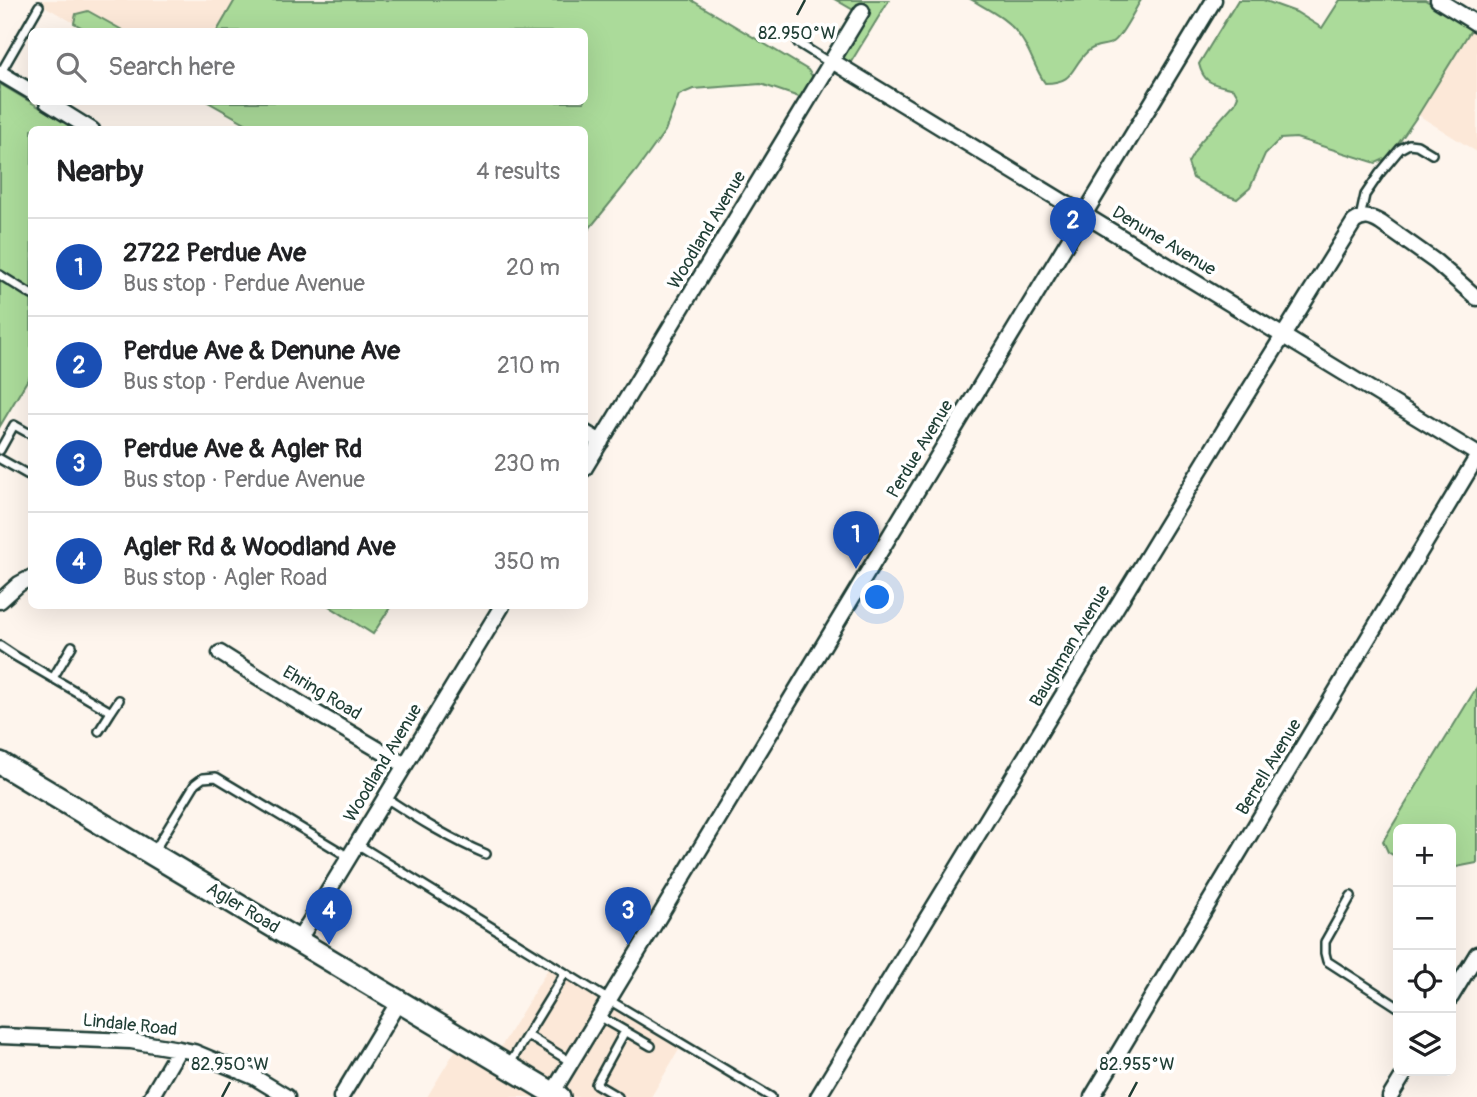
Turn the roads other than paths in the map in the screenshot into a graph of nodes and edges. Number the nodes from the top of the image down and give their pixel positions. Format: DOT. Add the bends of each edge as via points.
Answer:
graph roads {
  1 [pos="1214,0"];
  2 [pos="1438,0"];
  3 [pos="39,6"];
  4 [pos="862,11"];
  5 [pos="1477,24"];
  6 [pos="797,43"];
  7 [pos="832,62"];
  8 [pos="0,73"];
  9 [pos="28,90"];
  10 [pos="52,105"];
  11 [pos="86,126"];
  12 [pos="1432,154"];
  13 [pos="1084,215"];
  14 [pos="1360,218"];
  15 [pos="0,275"];
  16 [pos="28,292"];
  17 [pos="1477,298"];
  18 [pos="1283,337"];
  19 [pos="28,433"];
  20 [pos="588,434"];
  21 [pos="601,442"];
  22 [pos="0,450"];
  23 [pos="1477,455"];
  24 [pos="0,459"];
  25 [pos="588,463"];
  26 [pos="28,475"];
  27 [pos="28,579"];
  28 [pos="0,601"];
  29 [pos="500,609"];
  30 [pos="0,646"];
  31 [pos="72,646"];
  32 [pos="220,653"];
  33 [pos="53,678"];
  34 [pos="119,700"];
  35 [pos="111,712"];
  36 [pos="99,732"];
  37 [pos="0,763"];
  38 [pos="405,765"];
  39 [pos="385,798"];
  40 [pos="353,851"];
  41 [pos="153,854"];
  42 [pos="486,854"];
  43 [pos="1351,897"];
  44 [pos="298,941"];
  45 [pos="1477,954"];
  46 [pos="565,973"];
  47 [pos="1456,989"];
  48 [pos="609,1000"];
  49 [pos="399,1001"];
  50 [pos="1393,1004"];
  51 [pos="599,1016"];
  52 [pos="625,1031"];
  53 [pos="527,1035"];
  54 [pos="0,1036"];
  55 [pos="651,1046"];
  56 [pos="179,1049"];
  57 [pos="571,1063"];
  58 [pos="508,1066"];
  59 [pos="1403,1076"];
  60 [pos="554,1096"];
  61 [pos="151,1097"];
  62 [pos="287,1097"];
  63 [pos="341,1097"];
  64 [pos="618,1097"];
  65 [pos="771,1097"];
  66 [pos="818,1097"];
  67 [pos="1092,1097"];
  68 [pos="1390,1097"];
  1 -- 13 [label="street, Perdue Avenue"];
  2 -- 5 [label="street"];
  3 -- 8 [label="lane"];
  4 -- 7 [label="street, Woodland Avenue"];
  6 -- 7 [label="lane"];
  7 -- 13 [label="street, Denune Avenue"];
  7 -- 21 [label="street, Woodland Avenue"];
  8 -- 9 [label="street"];
  10 -- 11 [label="street"];
  12 -- 14 [label="lane, Baughman Avenue" via="1417,145 1400,149 1365,195"];
  13 -- 18 [label="street, Denune Avenue"];
  13 -- 48 [label="street, Perdue Avenue"];
  14 -- 17 [label="street" via="1381,223"];
  14 -- 18 [label="street, Baughman Avenue"];
  15 -- 16 [label="lane"];
  18 -- 23 [label="street, Denune Avenue"];
  18 -- 66 [label="street, Baughman Avenue"];
  19 -- 22 [label="lane" via="14,425"];
  20 -- 21 [label="street"];
  21 -- 25 [label="street, Woodland Avenue"];
  23 -- 67 [label="street, Berrell Avenue"];
  24 -- 26 [label="lane"];
  27 -- 28 [label="street"];
  29 -- 38 [label="street, Woodland Avenue"];
  30 -- 33 [label="lane"];
  31 -- 33 [label="lane"];
  32 -- 38 [label="street, Ehring Road"];
  33 -- 35 [label="lane"];
  34 -- 35 [label="lane"];
  35 -- 36 [label="lane"];
  37 -- 41 [label="main road, Agler Road"];
  38 -- 39 [label="street, Woodland Avenue"];
  39 -- 40 [label="street, Woodland Avenue"];
  39 -- 42 [label="lane"];
  40 -- 41 [label="lane" via="216,776 195,784"];
  40 -- 44 [label="street, Woodland Avenue"];
  40 -- 46 [label="lane"];
  41 -- 44 [label="main road, Agler Road"];
  43 -- 50 [label="lane" via="1325,942 1327,961"];
  44 -- 49 [label="main road, Agler Road"];
  45 -- 47 [label="street"];
  46 -- 48 [label="lane"];
  46 -- 53 [label="lane"];
  48 -- 51 [label="street, Perdue Avenue"];
  48 -- 65 [label="lane"];
  49 -- 58 [label="main road, Agler Road"];
  49 -- 63 [label="street"];
  51 -- 52 [label="lane"];
  51 -- 57 [label="street, Perdue Avenue"];
  52 -- 55 [label="lane"];
  52 -- 64 [label="lane" via="596,1084"];
  53 -- 57 [label="lane"];
  53 -- 58 [label="lane"];
  54 -- 56 [label="street, Lindale Road" via="131,1041"];
  56 -- 61 [label="street"];
  56 -- 62 [label="street, Lindale Road" via="254,1077"];
  57 -- 60 [label="street, Perdue Avenue"];
  58 -- 60 [label="main road, Agler Road"];
  59 -- 68 [label="street"];
}
